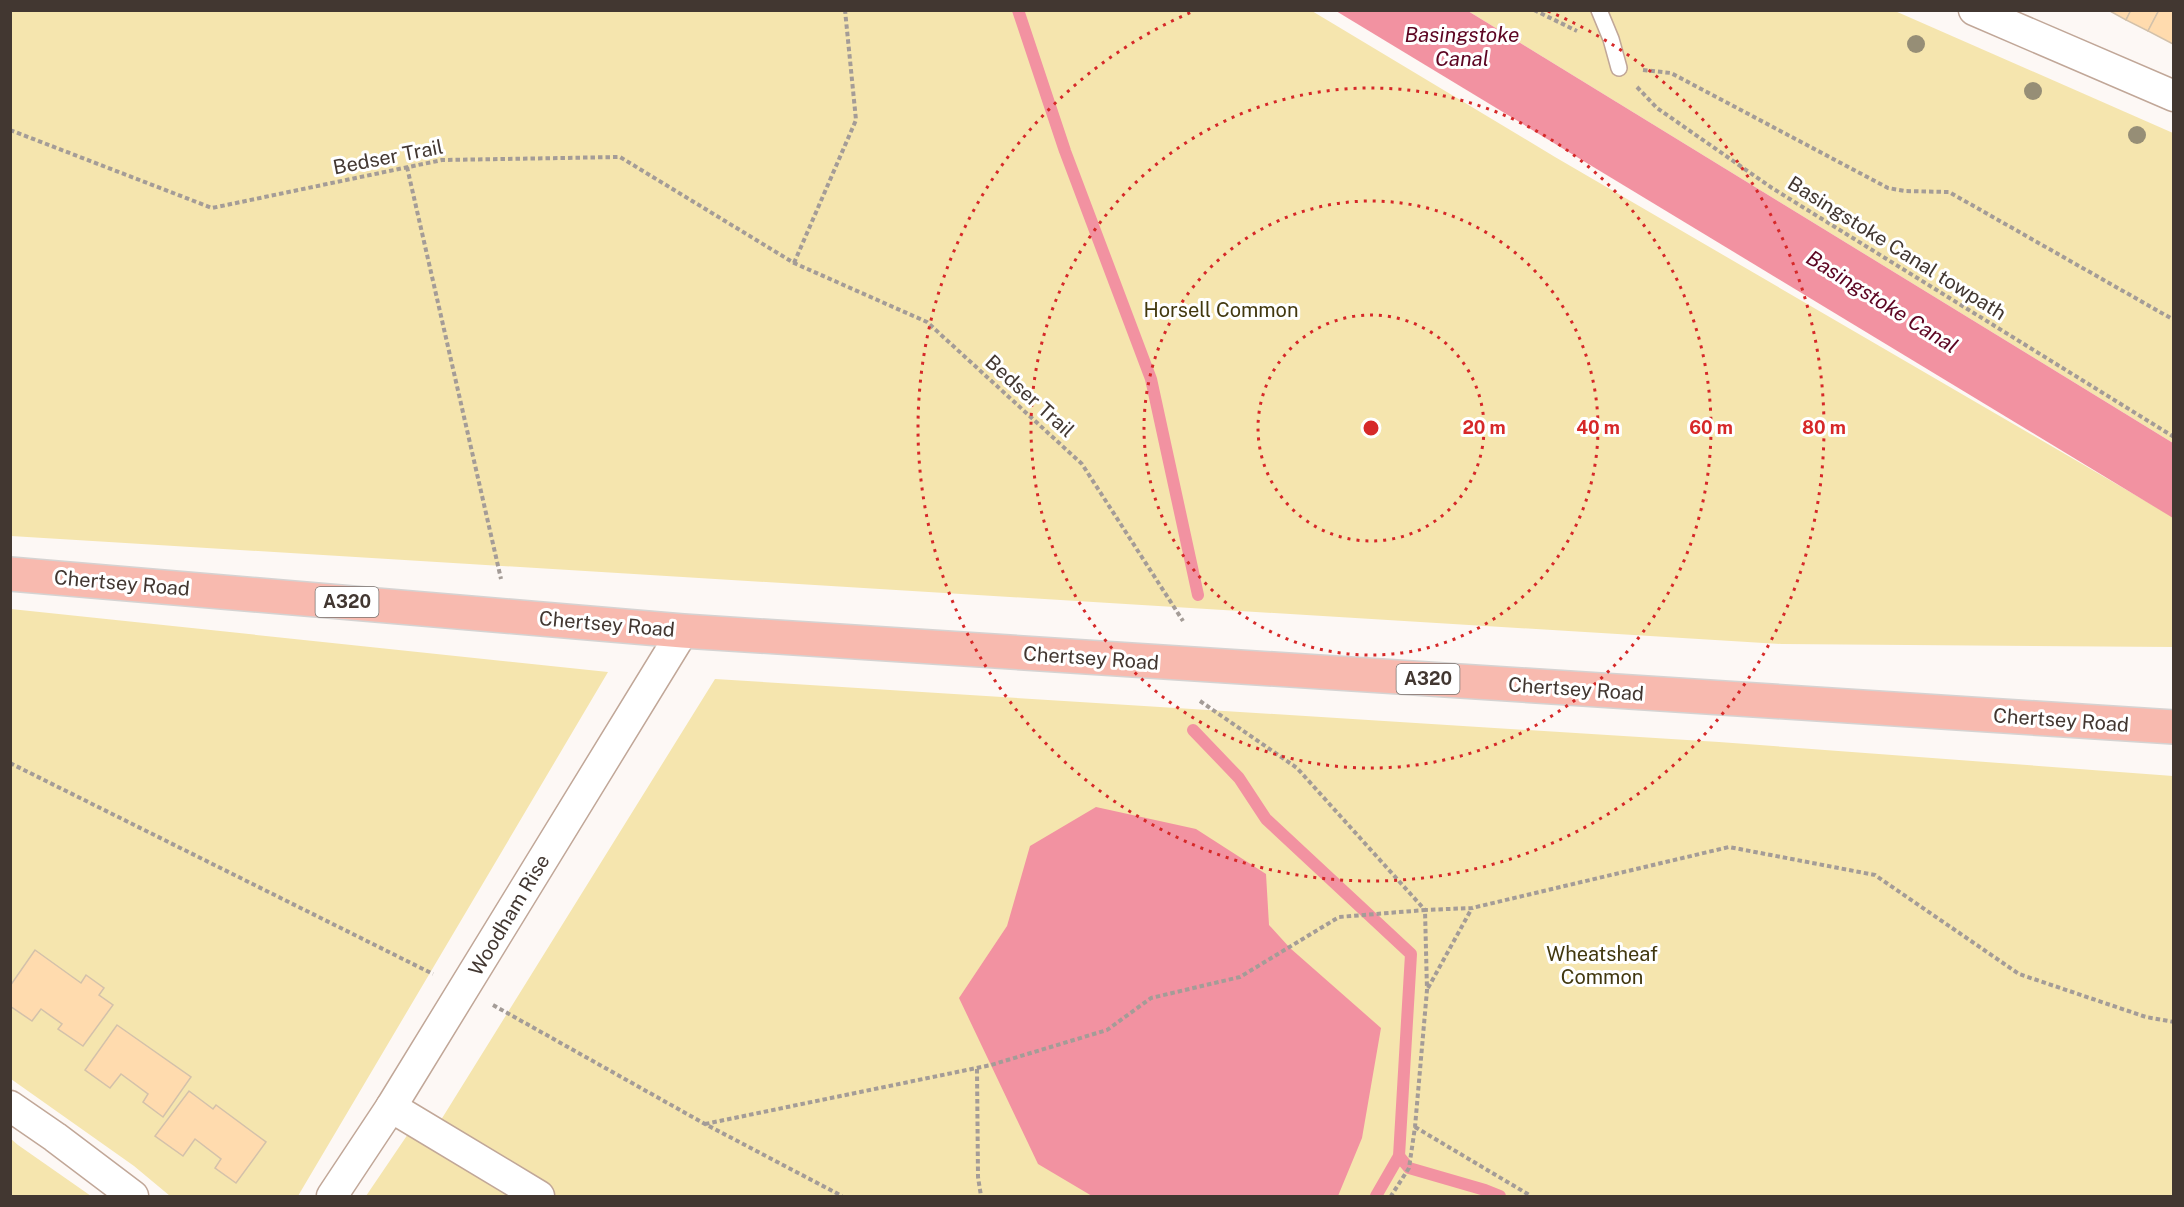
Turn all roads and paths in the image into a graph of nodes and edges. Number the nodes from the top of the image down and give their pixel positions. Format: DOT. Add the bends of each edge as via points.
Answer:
graph roads {
  1 [pos="845,10"];
  2 [pos="1599,10"];
  3 [pos="1974,10"];
  4 [pos="1618,68"];
  5 [pos="2174,96"];
  6 [pos="10,130"];
  7 [pos="408,167"];
  8 [pos="795,263"];
  9 [pos="2174,320"];
  10 [pos="2174,437"];
  11 [pos="10,574"];
  12 [pos="506,615"];
  13 [pos="1183,621"];
  14 [pos="683,631"];
  15 [pos="1199,700"];
  16 [pos="2174,727"];
  17 [pos="10,763"];
  18 [pos="1472,908"];
  19 [pos="1425,910"];
  20 [pos="464,988"];
  21 [pos="1427,990"];
  22 [pos="2174,1022"];
  23 [pos="977,1069"];
  24 [pos="10,1106"];
  25 [pos="391,1107"];
  26 [pos="705,1124"];
  27 [pos="1415,1126"];
  28 [pos="133,1197"];
  29 [pos="332,1197"];
  30 [pos="539,1197"];
  31 [pos="842,1197"];
  32 [pos="981,1197"];
  33 [pos="1391,1197"];
  34 [pos="1531,1197"];
  1 -- 8 [label="path" via="856,120"];
  2 -- 4 [label="lane"];
  3 -- 5 [label="street"];
  4 -- 9 [label="path" via="1671,73 1888,188 1948,192"];
  4 -- 10 [label="path, Basingstoke Canal towpath" via="1657,108 1772,188"];
  6 -- 7 [label="path, Bedser Trail" via="212,208"];
  7 -- 8 [label="path, Bedser Trail" via="442,160 620,158"];
  7 -- 12 [label="path" via="499,566"];
  8 -- 13 [label="path, Bedser Trail" via="927,322 1082,464"];
  11 -- 12 [label="main road, Chertsey Road / A320"];
  12 -- 14 [label="main road, Chertsey Road / A320"];
  14 -- 16 [label="main road, Chertsey Road / A320"];
  14 -- 20 [label="street, Woodham Rise"];
  15 -- 19 [label="path" via="1297,768"];
  17 -- 20 [label="path"];
  18 -- 19 [label="path"];
  18 -- 21 [label="path"];
  18 -- 22 [label="path" via="1729,846 1875,875 2019,974 2146,1017"];
  19 -- 21 [label="path"];
  19 -- 23 [label="path" via="1339,917 1240,977 1151,998 1107,1030"];
  20 -- 25 [label="street, Woodham Rise"];
  20 -- 26 [label="path"];
  21 -- 27 [label="path"];
  23 -- 26 [label="path"];
  23 -- 32 [label="path"];
  24 -- 28 [label="street"];
  25 -- 29 [label="street, Woodham Rise"];
  25 -- 30 [label="street"];
  26 -- 31 [label="path"];
  27 -- 33 [label="path" via="1409,1168"];
  27 -- 34 [label="path"];
}
